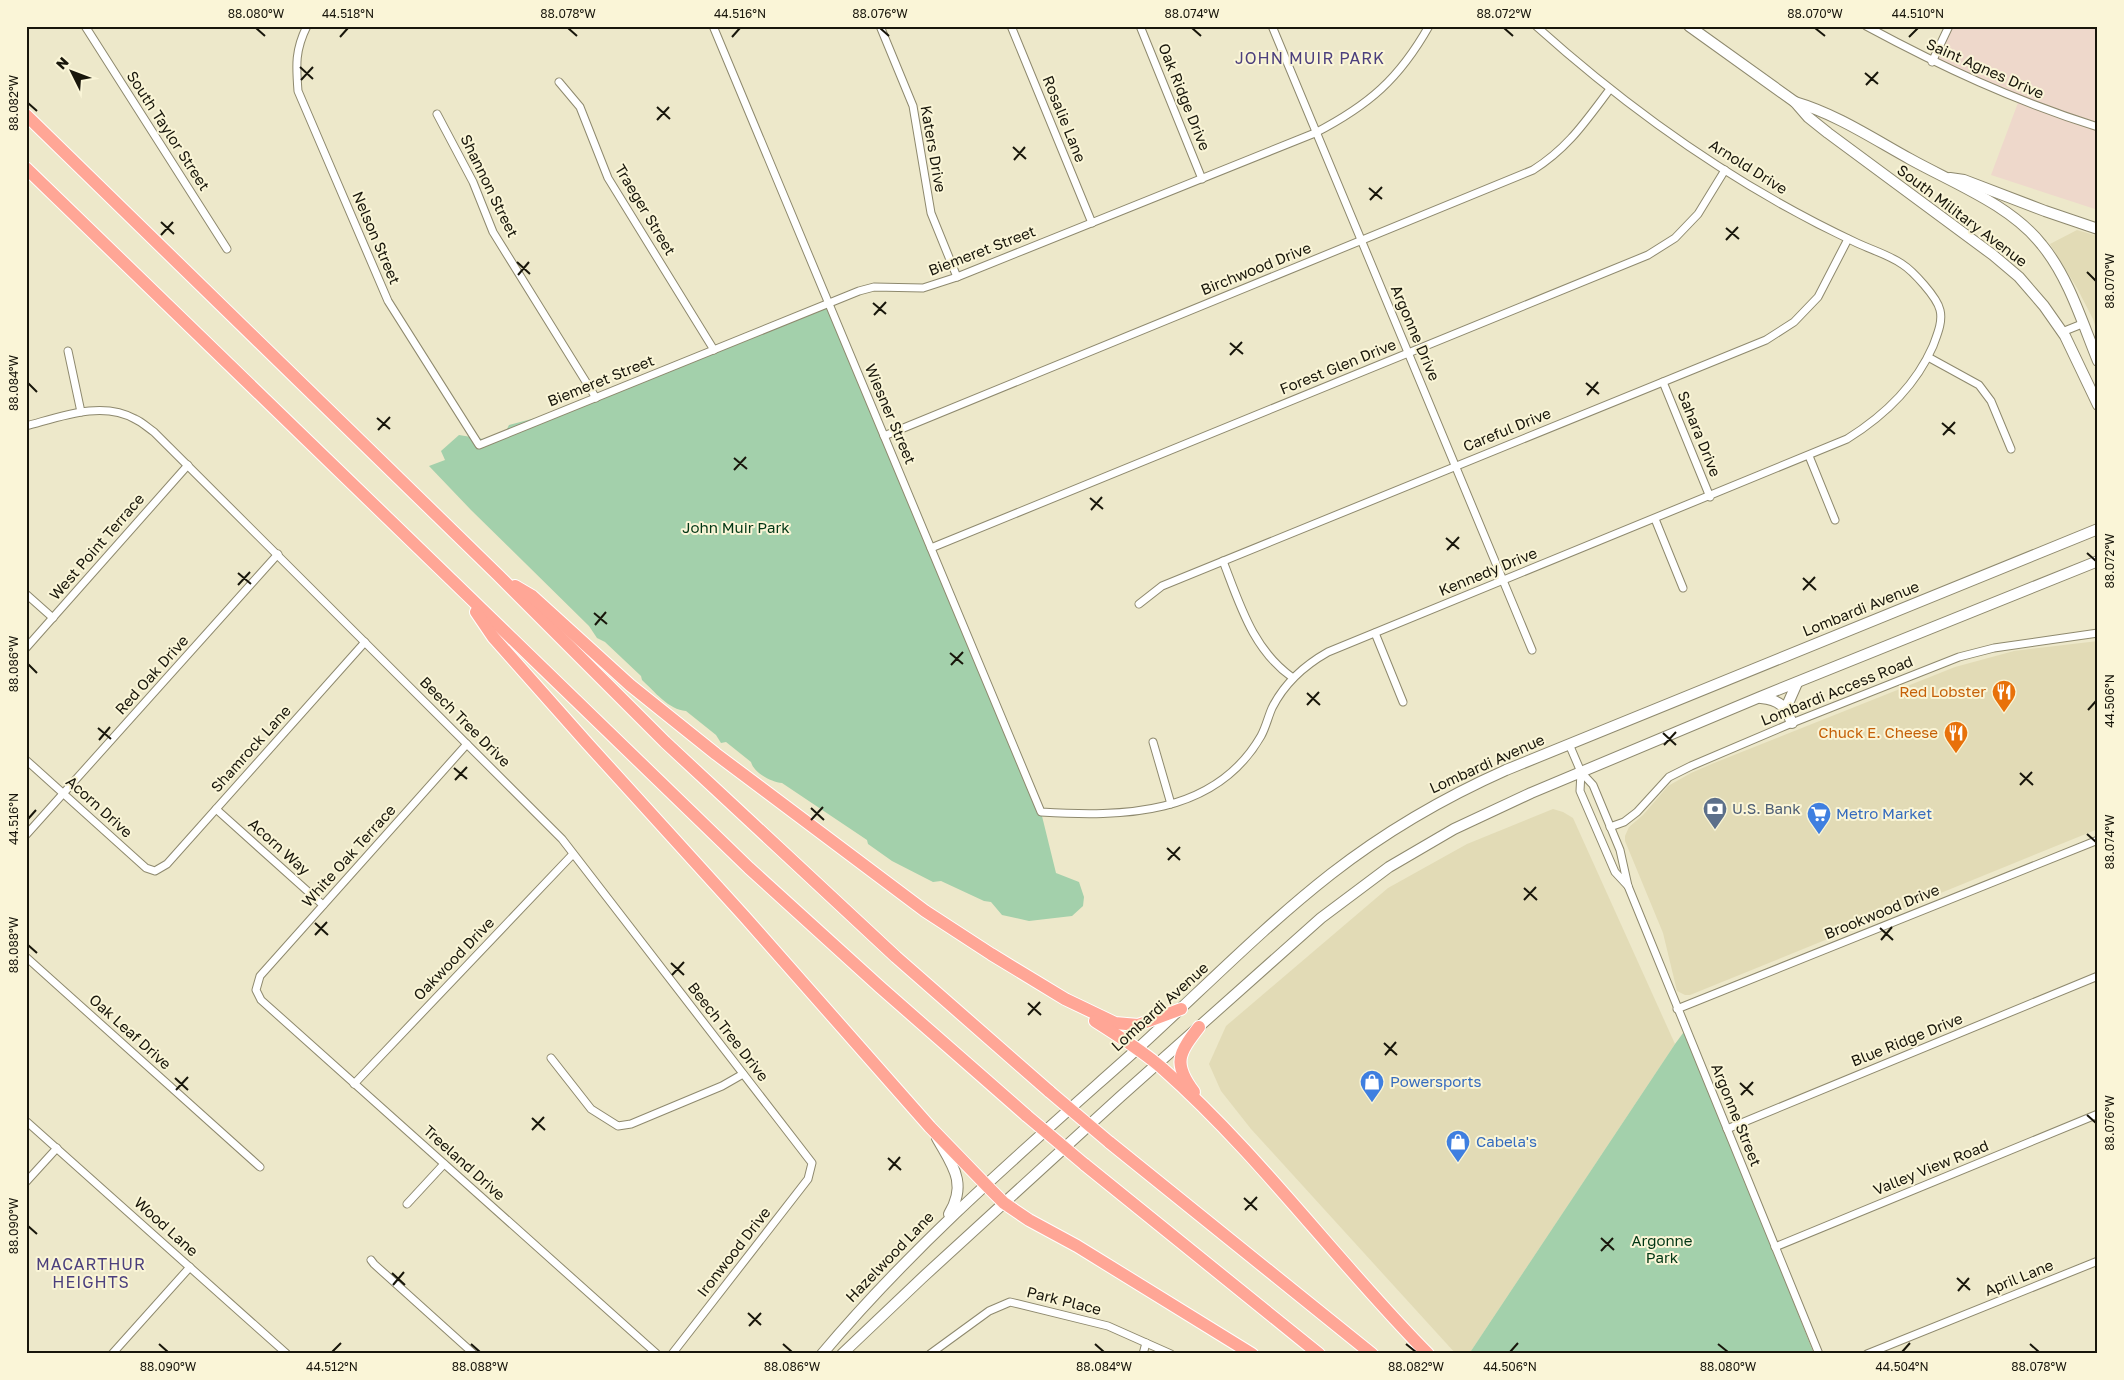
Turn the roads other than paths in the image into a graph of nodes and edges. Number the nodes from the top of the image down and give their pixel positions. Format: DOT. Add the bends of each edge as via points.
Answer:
graph roads {
  1 [pos="85,26"];
  2 [pos="307,26"];
  3 [pos="713,26"];
  4 [pos="880,26"];
  5 [pos="1011,26"];
  6 [pos="1140,26"];
  7 [pos="1272,26"];
  8 [pos="1429,26"];
  9 [pos="1536,26"];
  10 [pos="1689,26"];
  11 [pos="1866,26"];
  12 [pos="1949,26"];
  13 [pos="1932,62"];
  14 [pos="560,82"];
  15 [pos="1610,90"];
  16 [pos="1795,102"];
  17 [pos="438,114"];
  18 [pos="26,115"];
  19 [pos="2098,127"];
  20 [pos="1315,133"];
  21 [pos="26,168"];
  22 [pos="1725,170"];
  23 [pos="1202,179"];
  24 [pos="1946,179"];
  25 [pos="1092,223"];
  26 [pos="2098,229"];
  27 [pos="1848,239"];
  28 [pos="1362,241"];
  29 [pos="227,249"];
  30 [pos="957,277"];
  31 [pos="828,303"];
  32 [pos="1941,322"];
  33 [pos="2082,324"];
  34 [pos="2062,332"];
  35 [pos="714,350"];
  36 [pos="68,351"];
  37 [pos="1408,354"];
  38 [pos="1928,357"];
  39 [pos="2098,361"];
  40 [pos="1663,382"];
  41 [pos="596,398"];
  42 [pos="2098,405"];
  43 [pos="82,412"];
  44 [pos="26,426"];
  45 [pos="884,436"];
  46 [pos="479,446"];
  47 [pos="2011,449"];
  48 [pos="1809,456"];
  49 [pos="188,465"];
  50 [pos="1455,466"];
  51 [pos="1710,497"];
  52 [pos="1655,519"];
  53 [pos="1835,520"];
  54 [pos="2098,529"];
  55 [pos="931,548"];
  56 [pos="278,554"];
  57 [pos="2098,560"];
  58 [pos="1223,561"];
  59 [pos="498,575"];
  60 [pos="1503,581"];
  61 [pos="1683,588"];
  62 [pos="460,589"];
  63 [pos="26,594"];
  64 [pos="1139,604"];
  65 [pos="53,618"];
  66 [pos="1375,633"];
  67 [pos="2098,633"];
  68 [pos="365,642"];
  69 [pos="26,648"];
  70 [pos="1532,650"];
  71 [pos="1293,678"];
  72 [pos="1797,683"];
  73 [pos="1760,697"];
  74 [pos="1403,702"];
  75 [pos="1786,708"];
  76 [pos="1792,723"];
  77 [pos="1153,742"];
  78 [pos="467,744"];
  79 [pos="1569,744"];
  80 [pos="26,760"];
  81 [pos="1581,772"];
  82 [pos="64,794"];
  83 [pos="1171,804"];
  84 [pos="216,809"];
  85 [pos="1041,812"];
  86 [pos="1610,827"];
  87 [pos="26,836"];
  88 [pos="2098,840"];
  89 [pos="573,854"];
  90 [pos="155,871"];
  91 [pos="1628,886"];
  92 [pos="323,905"];
  93 [pos="26,958"];
  94 [pos="2098,976"];
  95 [pos="256,990"];
  96 [pos="1064,999"];
  97 [pos="1181,1009"];
  98 [pos="1678,1009"];
  99 [pos="1199,1027"];
  100 [pos="1136,1050"];
  101 [pos="551,1058"];
  102 [pos="1157,1064"];
  103 [pos="743,1074"];
  104 [pos="354,1084"];
  105 [pos="1209,1112"];
  106 [pos="2098,1114"];
  107 [pos="26,1121"];
  108 [pos="930,1126"];
  109 [pos="1727,1129"];
  110 [pos="57,1148"];
  111 [pos="812,1163"];
  112 [pos="444,1164"];
  113 [pos="260,1167"];
  114 [pos="26,1182"];
  115 [pos="985,1184"];
  116 [pos="1004,1203"];
  117 [pos="407,1204"];
  118 [pos="942,1224"];
  119 [pos="1775,1247"];
  120 [pos="371,1260"];
  121 [pos="2098,1261"];
  122 [pos="190,1267"];
  123 [pos="1146,1343"];
  124 [pos="112,1354"];
  125 [pos="287,1354"];
  126 [pos="474,1354"];
  127 [pos="657,1354"];
  128 [pos="672,1354"];
  129 [pos="822,1354"];
  130 [pos="842,1354"];
  131 [pos="930,1354"];
  132 [pos="1142,1354"];
  133 [pos="1171,1354"];
  134 [pos="1252,1354"];
  135 [pos="1319,1354"];
  136 [pos="1372,1354"];
  137 [pos="1428,1354"];
  138 [pos="1819,1354"];
  139 [pos="1867,1354"];
  1 -- 29 [label="street, South Taylor Street"];
  2 -- 46 [label="street, Nelson Street" via="295,62 298,91 388,301"];
  3 -- 31 [label="street, Wiesner Street"];
  4 -- 30 [label="street, Katers Drive" via="913,106 931,212"];
  5 -- 25 [label="street, Rosalie Lane"];
  6 -- 23 [label="street, Oak Ridge Drive"];
  7 -- 20 [label="street, Argonne Drive"];
  8 -- 20 [label="street, Biemeret Street" via="1406,62 1380,91 1345,118"];
  9 -- 15 [label="street, Arnold Drive"];
  10 -- 16 [label="main road, South Military Avenue"];
  11 -- 13 [label="street, Saint Agnes Drive"];
  12 -- 13 [label="street"];
  13 -- 19 [label="street, Saint Agnes Drive" via="2046,111"];
  14 -- 35 [label="street, Traeger Street" via="580,106 608,178"];
  15 -- 22 [label="street, Arnold Drive"];
  15 -- 28 [label="street, Birchwood Drive" via="1553,158 1533,170"];
  16 -- 24 [label="main road, South Military Avenue" via="1838,120"];
  16 -- 34 [label="main road, South Military Avenue" via="1811,120 1844,146 2006,265 2035,295"];
  17 -- 41 [label="street, Shannon Street" via="473,182 493,232"];
  18 -- 59 [label="highway"];
  20 -- 23 [label="street, Biemeret Street"];
  20 -- 28 [label="street, Argonne Drive"];
  21 -- 62 [label="highway"];
  22 -- 27 [label="street, Arnold Drive" via="1785,207"];
  22 -- 37 [label="street, Forest Glen Drive" via="1698,214 1675,238 1648,255"];
  23 -- 25 [label="street, Biemeret Street"];
  24 -- 26 [label="main road" via="1964,180"];
  24 -- 33 [label="main road, South Military Avenue" via="2001,209 2034,236 2055,264"];
  25 -- 30 [label="street, Biemeret Street"];
  27 -- 32 [label="street, Arnold Drive" via="1902,264 1931,293 1940,308"];
  27 -- 40 [label="street, Careful Drive" via="1818,297 1794,322 1766,340"];
  28 -- 37 [label="street, Argonne Drive"];
  28 -- 45 [label="street, Birchwood Drive"];
  30 -- 31 [label="street, Biemeret Street" via="923,288 874,287"];
  31 -- 35 [label="street, Biemeret Street"];
  31 -- 45 [label="street, Wiesner Street"];
  32 -- 38 [label="street, Kennedy Drive"];
  33 -- 34 [label="street"];
  33 -- 39 [label="main road, South Military Avenue"];
  34 -- 42 [label="main road, South Military Avenue"];
  35 -- 41 [label="street, Biemeret Street"];
  36 -- 43 [label="street"];
  37 -- 50 [label="street, Argonne Drive"];
  37 -- 55 [label="street, Forest Glen Drive"];
  38 -- 47 [label="street" via="1979,385 1991,401"];
  38 -- 48 [label="street, Kennedy Drive" via="1885,412 1847,439"];
  40 -- 50 [label="street, Careful Drive"];
  40 -- 51 [label="street, Sahara Drive"];
  41 -- 46 [label="street, Biemeret Street"];
  43 -- 44 [label="street, Beech Tree Drive"];
  43 -- 49 [label="street, Beech Tree Drive" via="108,410 134,418 154,432"];
  45 -- 55 [label="street, Wiesner Street"];
  48 -- 51 [label="street, Kennedy Drive"];
  48 -- 53 [label="street"];
  49 -- 56 [label="street, Beech Tree Drive"];
  49 -- 65 [label="street, West Point Terrace"];
  50 -- 58 [label="street, Careful Drive"];
  50 -- 60 [label="street, Argonne Drive"];
  51 -- 52 [label="street, Kennedy Drive"];
  52 -- 60 [label="street, Kennedy Drive"];
  52 -- 61 [label="street"];
  54 -- 79 [label="main road, Lombardi Avenue"];
  55 -- 85 [label="street, Wiesner Street"];
  56 -- 68 [label="street, Beech Tree Drive"];
  56 -- 82 [label="street, Red Oak Drive"];
  57 -- 72 [label="main road"];
  58 -- 64 [label="street, Careful Drive" via="1162,586"];
  58 -- 71 [label="street" via="1246,622 1261,647"];
  59 -- 96 [label="highway" via="532,596 630,685 774,799 925,911"];
  59 -- 136 [label="highway, bridge" via="621,701 896,957 1109,1142"];
  60 -- 66 [label="street, Kennedy Drive"];
  60 -- 70 [label="street, Argonne Drive"];
  62 -- 108 [label="highway" via="493,637"];
  62 -- 135 [label="highway, bridge" via="749,868 880,987 1084,1164"];
  63 -- 65 [label="street"];
  65 -- 69 [label="street, West Point Terrace"];
  66 -- 71 [label="street, Kennedy Drive" via="1328,652"];
  66 -- 74 [label="street"];
  67 -- 76 [label="street, Lombardi Access Road" via="1974,653"];
  68 -- 78 [label="street, Beech Tree Drive"];
  68 -- 84 [label="street, Shamrock Lane"];
  71 -- 83 [label="street, Kennedy Drive" via="1273,706 1262,735 1242,764 1217,785"];
  72 -- 73 [label="main road"];
  72 -- 75 [label="main road"];
  73 -- 75 [label="main road"];
  73 -- 81 [label="main road"];
  75 -- 76 [label="main road"];
  76 -- 86 [label="street, Lombardi Access Road" via="1669,777 1637,812"];
  77 -- 83 [label="street"];
  78 -- 89 [label="street, Beech Tree Drive"];
  78 -- 92 [label="street, White Oak Terrace"];
  79 -- 81 [label="street, Argonne Street"];
  79 -- 97 [label="main road, Lombardi Avenue" via="1464,789 1393,830 1316,886"];
  80 -- 82 [label="street, Acorn Drive"];
  81 -- 86 [label="street, Argonne Street" via="1593,785"];
  81 -- 91 [label="street, Argonne Street" via="1580,791 1615,872"];
  81 -- 99 [label="main road" via="1471,821 1389,867 1321,918"];
  82 -- 87 [label="street, Red Oak Drive"];
  82 -- 90 [label="street, Acorn Drive" via="146,868"];
  83 -- 85 [label="street, Kennedy Drive" via="1119,814"];
  84 -- 90 [label="street, Shamrock Lane" via="167,864"];
  84 -- 92 [label="street, Acorn Way"];
  86 -- 91 [label="street, Argonne Street" via="1620,850"];
  88 -- 98 [label="street, Brookwood Drive"];
  89 -- 103 [label="street, Beech Tree Drive"];
  89 -- 104 [label="street, Oakwood Drive"];
  91 -- 98 [label="street, Argonne Street"];
  92 -- 95 [label="street, White Oak Terrace" via="260,976"];
  93 -- 113 [label="street, Oak Leaf Drive"];
  94 -- 109 [label="street, Blue Ridge Drive"];
  95 -- 104 [label="street, Treeland Drive" via="260,1000"];
  96 -- 97 [label="highway" via="1106,1020 1125,1025 1138,1025"];
  96 -- 100 [label="highway"];
  97 -- 100 [label="main road, Lombardi Avenue"];
  98 -- 109 [label="street, Argonne Street"];
  99 -- 102 [label="main road"];
  99 -- 105 [label="highway" via="1182,1050 1180,1065 1185,1079"];
  100 -- 102 [label="highway"];
  100 -- 115 [label="main road, Lombardi Avenue"];
  101 -- 103 [label="street" via="591,1109 618,1126 631,1124"];
  102 -- 105 [label="highway"];
  102 -- 116 [label="main road"];
  103 -- 111 [label="street, Beech Tree Drive"];
  104 -- 112 [label="street, Treeland Drive"];
  105 -- 137 [label="highway"];
  106 -- 119 [label="street, Valley View Road"];
  107 -- 110 [label="street, Wood Lane"];
  108 -- 115 [label="highway"];
  108 -- 118 [label="main road" via="954,1166 957,1180 954,1205"];
  109 -- 119 [label="street, Argonne Street"];
  110 -- 114 [label="street"];
  110 -- 122 [label="street, Wood Lane"];
  111 -- 128 [label="street, Ironwood Drive" via="808,1180"];
  112 -- 117 [label="street"];
  112 -- 127 [label="street, Treeland Drive"];
  115 -- 116 [label="highway"];
  115 -- 118 [label="main road, Hazelwood Lane"];
  116 -- 130 [label="main road"];
  116 -- 134 [label="highway"];
  118 -- 129 [label="main road, Hazelwood Lane" via="856,1313"];
  119 -- 138 [label="street, Argonne Street"];
  120 -- 126 [label="street"];
  121 -- 139 [label="street, April Lane"];
  122 -- 124 [label="street"];
  122 -- 125 [label="street, Wood Lane"];
  123 -- 131 [label="street, Park Place" via="1108,1326 1010,1302 989,1311"];
  123 -- 132 [label="street"];
  123 -- 133 [label="street, Park Place"];
}
